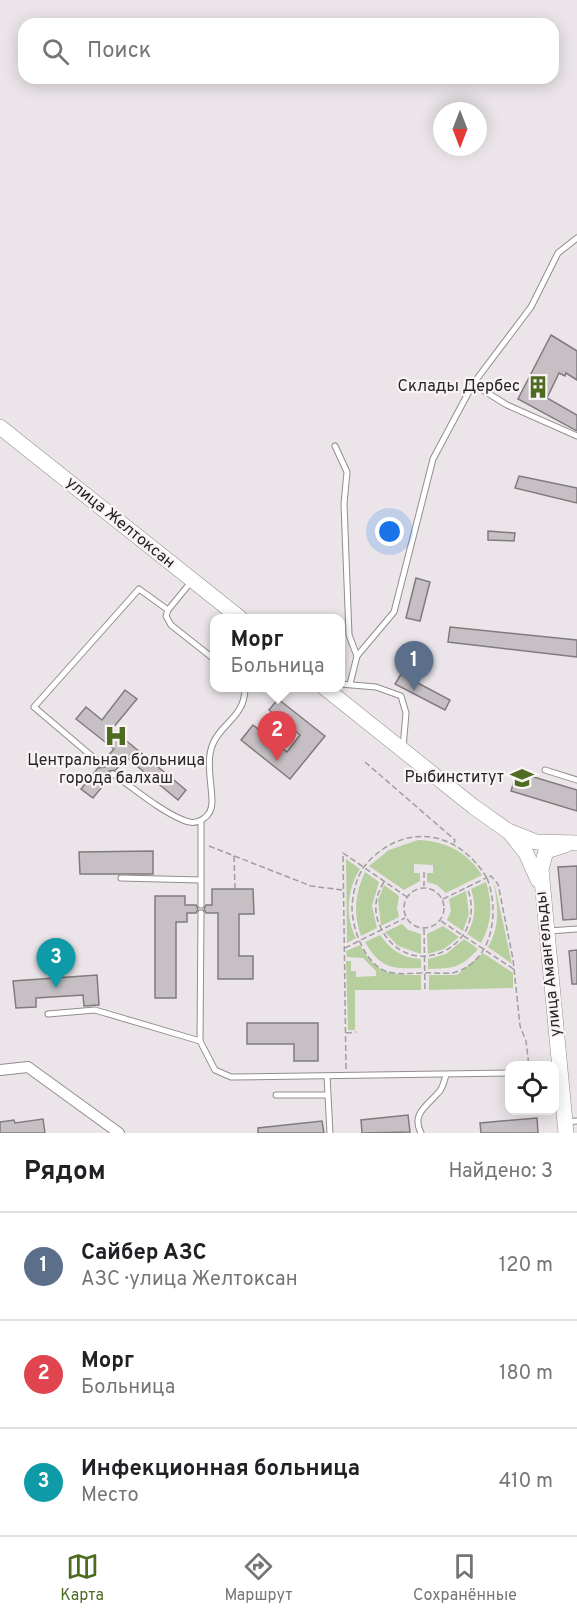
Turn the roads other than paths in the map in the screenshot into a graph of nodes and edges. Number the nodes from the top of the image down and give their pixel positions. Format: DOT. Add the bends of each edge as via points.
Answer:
graph roads {
  1 [pos="577,238"];
  2 [pos="473,384"];
  3 [pos="0,427"];
  4 [pos="577,436"];
  5 [pos="335,446"];
  6 [pos="192,580"];
  7 [pos="168,610"];
  8 [pos="235,614"];
  9 [pos="210,656"];
  10 [pos="357,656"];
  11 [pos="345,684"];
  12 [pos="350,684"];
  13 [pos="245,692"];
  14 [pos="332,692"];
  15 [pos="403,749"];
  16 [pos="101,764"];
  17 [pos="545,770"];
  18 [pos="113,774"];
  19 [pos="577,780"];
  20 [pos="201,822"];
  21 [pos="508,831"];
  22 [pos="571,844"];
  23 [pos="121,878"];
  24 [pos="201,879"];
  25 [pos="541,892"];
  26 [pos="201,904"];
  27 [pos="201,913"];
  28 [pos="577,929"];
  29 [pos="546,931"];
  30 [pos="48,1014"];
  31 [pos="200,1041"];
  32 [pos="556,1061"];
  33 [pos="0,1070"];
  34 [pos="505,1073"];
  35 [pos="327,1076"];
  36 [pos="446,1076"];
  37 [pos="559,1080"];
  38 [pos="276,1095"];
  39 [pos="327,1095"];
  40 [pos="569,1126"];
  41 [pos="119,1133"];
  42 [pos="330,1133"];
  43 [pos="422,1133"];
  1 -- 2 [label="lane" via="558,253 531,307"];
  2 -- 4 [label="lane" via="507,405"];
  2 -- 10 [label="lane" via="433,459 394,612"];
  3 -- 6 [label="main road, улица Желтоксан"];
  5 -- 10 [label="lane" via="347,472 344,504 349,635"];
  6 -- 7 [label="lane"];
  6 -- 8 [label="main road, улица Желтоксан"];
  7 -- 9 [label="lane" via="166,616 171,625"];
  7 -- 16 [label="lane" via="139,589 34,707"];
  10 -- 12 [label="lane"];
  11 -- 12 [label="lane"];
  12 -- 15 [label="lane" via="376,687 400,696 406,713"];
  13 -- 20 [label="lane" via="245,702 212,746 212,805"];
  14 -- 15 [label="main road"];
  15 -- 21 [label="main road"];
  17 -- 19 [label="lane"];
  18 -- 20 [label="lane" via="184,822"];
  20 -- 24 [label="lane"];
  21 -- 22 [label="main road" via="529,841"];
  21 -- 25 [label="main road" via="526,853"];
  22 -- 25 [label="main road, улица Амангельды" via="546,851"];
  23 -- 24 [label="lane"];
  24 -- 26 [label="lane"];
  25 -- 29 [label="main road, улица Амангельды"];
  27 -- 31 [label="lane"];
  28 -- 29 [label="lane"];
  29 -- 32 [label="main road, улица Амангельды"];
  30 -- 31 [label="lane" via="95,1010"];
  31 -- 35 [label="lane" via="208,1061 221,1075"];
  33 -- 41 [label="street" via="27,1067"];
  34 -- 36 [label="lane"];
  35 -- 36 [label="lane"];
  35 -- 39 [label="lane"];
  36 -- 43 [label="lane" via="440,1091 417,1118"];
  37 -- 40 [label="main road, улица Амангельды"];
  38 -- 39 [label="lane"];
  39 -- 42 [label="lane"];
}
